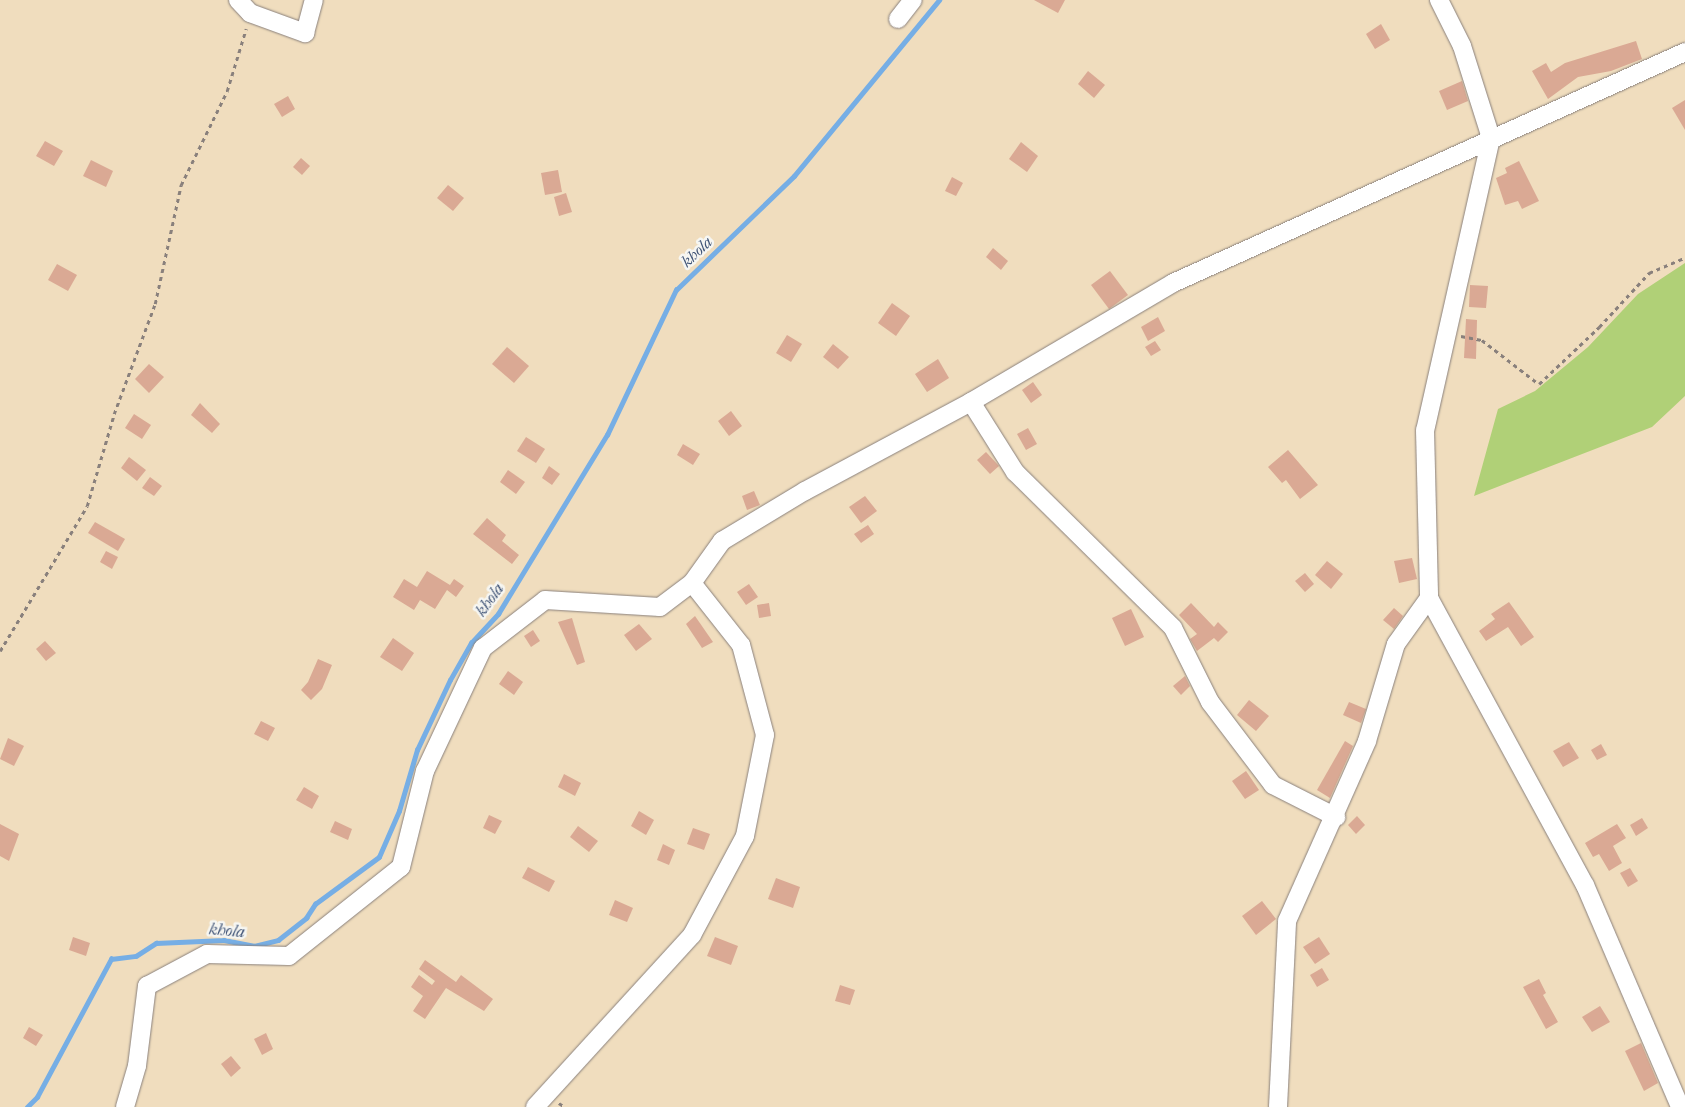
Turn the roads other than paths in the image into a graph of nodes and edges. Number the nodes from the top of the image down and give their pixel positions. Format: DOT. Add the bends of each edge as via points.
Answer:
graph roads {
  1 [pos="238,0"];
  2 [pos="314,0"];
  3 [pos="913,0"];
  4 [pos="1439,0"];
  5 [pos="898,19"];
  6 [pos="1685,52"];
  7 [pos="1491,138"];
  8 [pos="971,402"];
  9 [pos="692,583"];
  10 [pos="1430,598"];
  11 [pos="1336,817"];
  12 [pos="125,1107"];
  13 [pos="535,1107"];
  14 [pos="1278,1107"];
  15 [pos="1680,1107"];
  1 -- 2 [label="street" via="250,13 305,33"];
  3 -- 5 [label="street"];
  4 -- 7 [label="street" via="1462,46"];
  6 -- 7 [label="street"];
  7 -- 8 [label="street" via="1173,283"];
  7 -- 10 [label="street" via="1425,430"];
  8 -- 9 [label="street" via="804,491 722,542"];
  8 -- 11 [label="street" via="1015,472 1173,628 1210,702 1273,785"];
  9 -- 12 [label="street" via="660,607 545,600 483,648 424,771 401,867 289,956 207,954 147,986 138,1066"];
  9 -- 13 [label="street" via="741,645 765,736 744,836 692,935"];
  10 -- 11 [label="street" via="1396,644 1367,741"];
  10 -- 15 [label="street" via="1585,885"];
  11 -- 14 [label="street" via="1305,876 1287,921"];
}
